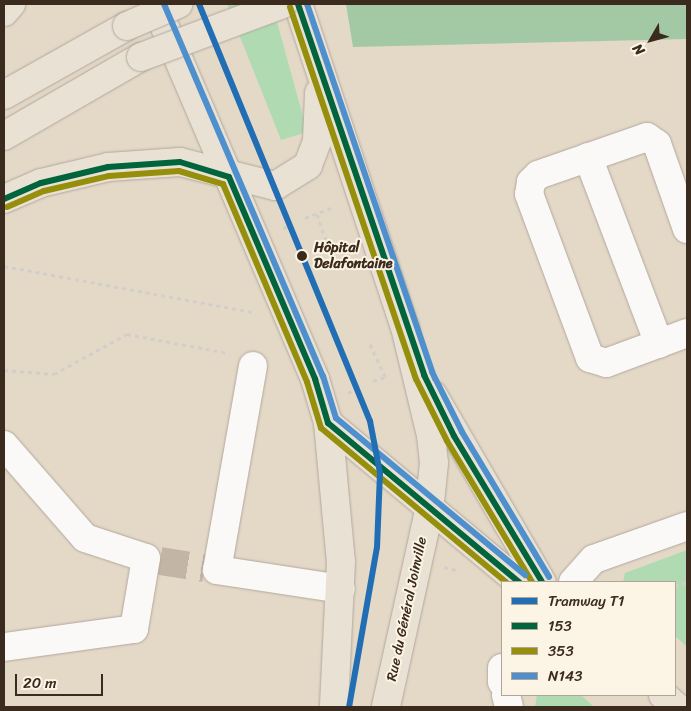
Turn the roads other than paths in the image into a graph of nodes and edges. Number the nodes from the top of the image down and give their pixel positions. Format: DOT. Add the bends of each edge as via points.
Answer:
graph roads {
  1 [pos="12,4"];
  2 [pos="155,4"];
  3 [pos="178,4"];
  4 [pos="283,4"];
  5 [pos="298,4"];
  6 [pos="4,12"];
  7 [pos="314,60"];
  8 [pos="4,95"];
  9 [pos="4,136"];
  10 [pos="588,157"];
  11 [pos="229,177"];
  12 [pos="4,199"];
  13 [pos="687,229"];
  14 [pos="405,327"];
  15 [pos="687,333"];
  16 [pos="659,344"];
  17 [pos="253,366"];
  18 [pos="328,423"];
  19 [pos="4,445"];
  20 [pos="429,511"];
  21 [pos="687,526"];
  22 [pos="518,581"];
  23 [pos="541,581"];
  24 [pos="574,581"];
  25 [pos="341,589"];
  26 [pos="4,647"];
  27 [pos="664,696"];
  28 [pos="334,707"];
  29 [pos="386,707"];
  30 [pos="677,707"];
  1 -- 6 [label="main road"];
  2 -- 11 [label="main road"];
  3 -- 8 [label="main road, bridge" via="127,26"];
  4 -- 9 [label="main road, bridge" via="142,57"];
  5 -- 7 [label="main road"];
  7 -- 11 [label="main road" via="319,122 308,165 275,186"];
  7 -- 14 [label="main road"];
  10 -- 13 [label="street" via="637,138 657,144"];
  10 -- 16 [label="street"];
  10 -- 16 [label="street" via="538,175 531,182 529,194 590,358 597,364 606,363"];
  11 -- 12 [label="main road" via="180,162 108,167 41,183"];
  11 -- 18 [label="main road" via="314,379"];
  14 -- 20 [label="main road, Rue du Général Joinville" via="431,435 434,463"];
  14 -- 23 [label="main road" via="440,412"];
  15 -- 16 [label="street"];
  17 -- 25 [label="street" via="210,569"];
  18 -- 20 [label="main road"];
  18 -- 25 [label="main road"];
  19 -- 26 [label="street" via="86,538 153,560 134,629"];
  20 -- 22 [label="main road"];
  20 -- 29 [label="main road, Rue du Général Joinville"];
  21 -- 24 [label="street" via="594,559"];
  25 -- 28 [label="main road"];
  27 -- 30 [label="main road"];
}
